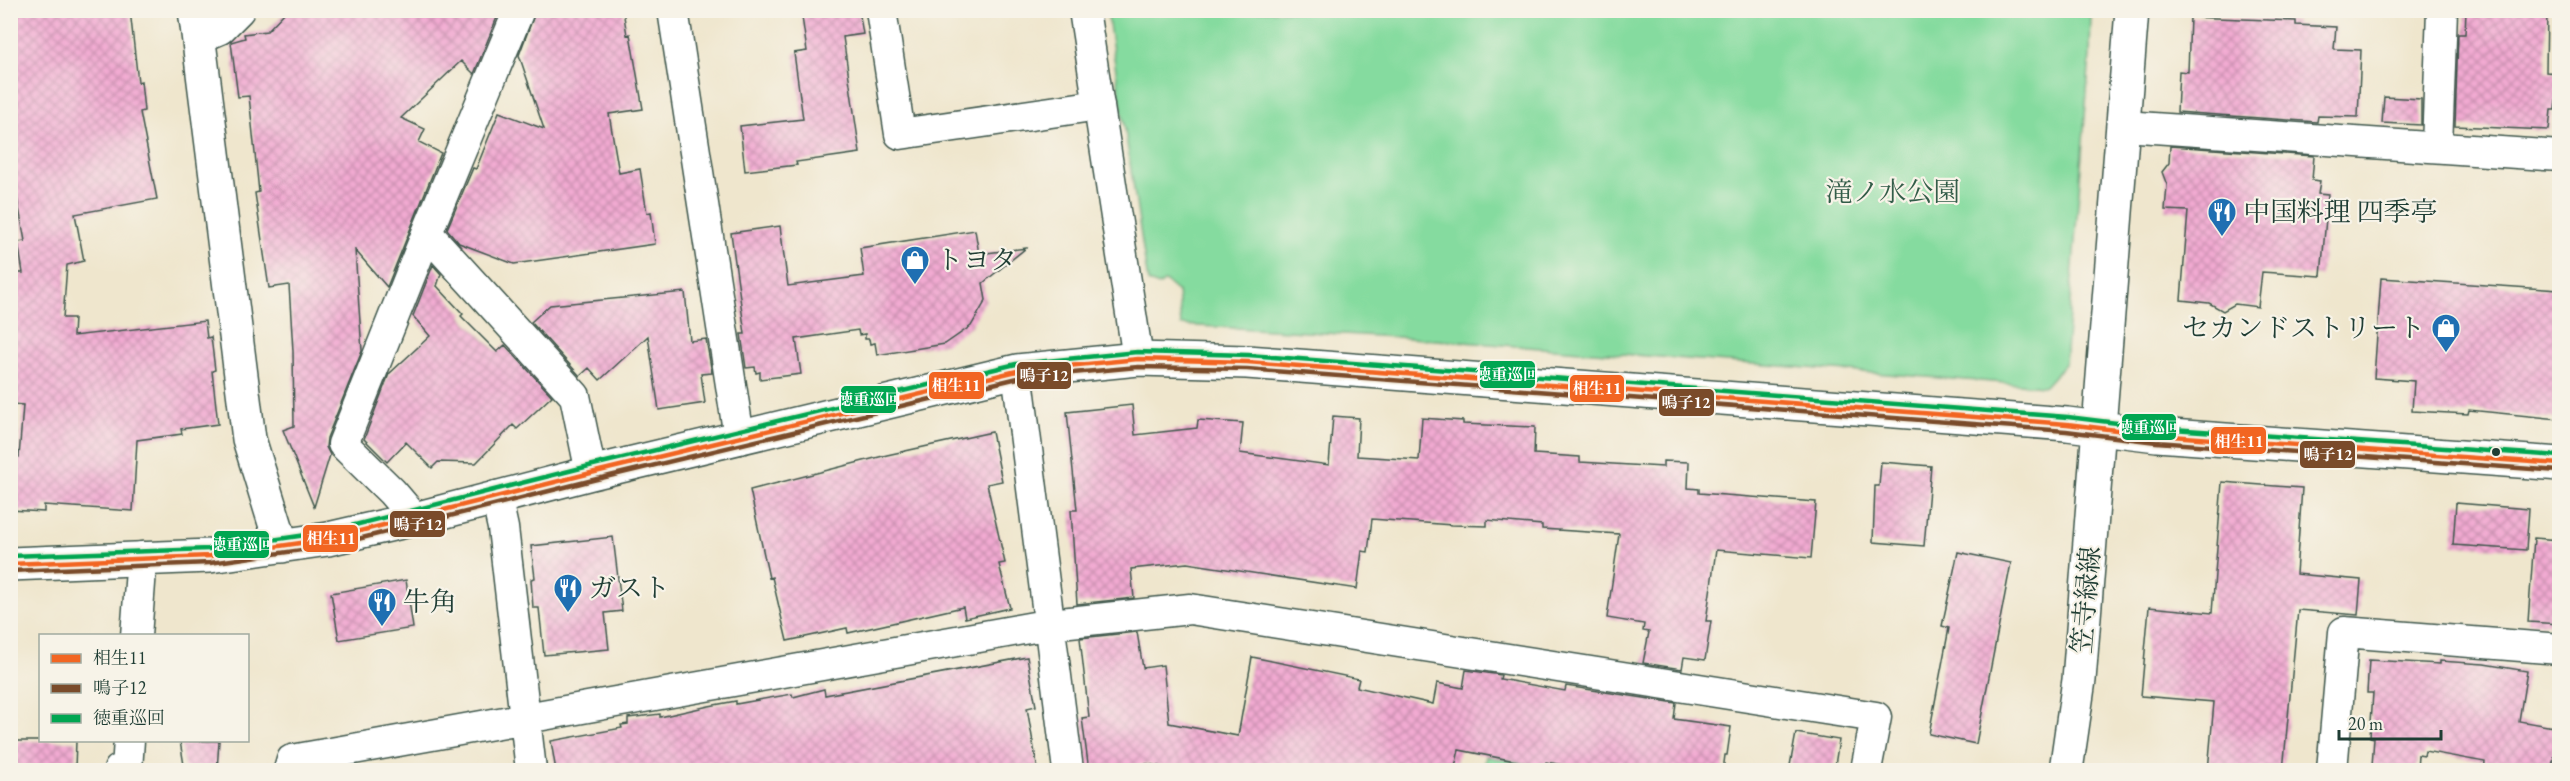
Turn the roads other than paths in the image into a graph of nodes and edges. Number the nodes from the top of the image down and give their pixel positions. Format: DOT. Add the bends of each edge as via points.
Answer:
graph roads {
  1 [pos="239,10"];
  2 [pos="519,10"];
  3 [pos="674,10"];
  4 [pos="881,10"];
  5 [pos="1084,10"];
  6 [pos="2132,10"];
  7 [pos="2442,10"];
  8 [pos="197,24"];
  9 [pos="1099,105"];
  10 [pos="2124,126"];
  11 [pos="2437,147"];
  12 [pos="2559,156"];
  13 [pos="427,232"];
  14 [pos="1138,359"];
  15 [pos="1017,371"];
  16 [pos="2098,429"];
  17 [pos="739,437"];
  18 [pos="2559,464"];
  19 [pos="591,473"];
  20 [pos="496,496"];
  21 [pos="415,519"];
  22 [pos="282,546"];
  23 [pos="142,557"];
  24 [pos="10,564"];
  25 [pos="1051,624"];
  26 [pos="136,634"];
  27 [pos="2559,649"];
  28 [pos="526,719"];
  29 [pos="129,742"];
  30 [pos="119,771"];
  31 [pos="289,771"];
  32 [pos="531,771"];
  33 [pos="1068,771"];
  34 [pos="1866,771"];
  35 [pos="2066,771"];
  36 [pos="2332,771"];
  1 -- 8 [label="street" via="220,29"];
  2 -- 13 [label="street"];
  3 -- 17 [label="street"];
  4 -- 9 [label="street" via="900,134"];
  5 -- 9 [label="street"];
  6 -- 10 [label="street, 笠寺緑線"];
  7 -- 11 [label="street"];
  8 -- 22 [label="street" via="249,439"];
  9 -- 14 [label="street"];
  10 -- 11 [label="street"];
  10 -- 16 [label="street, 笠寺緑線"];
  11 -- 12 [label="street"];
  13 -- 19 [label="street" via="575,396"];
  13 -- 21 [label="street" via="343,444"];
  14 -- 15 [label="street"];
  14 -- 16 [label="street" via="1247,362"];
  15 -- 17 [label="street"];
  15 -- 25 [label="street"];
  16 -- 18 [label="street"];
  16 -- 35 [label="street, 笠寺緑線" via="2079,680"];
  17 -- 19 [label="street"];
  19 -- 20 [label="street"];
  20 -- 21 [label="street"];
  20 -- 28 [label="street"];
  21 -- 22 [label="street"];
  22 -- 23 [label="street" via="210,556"];
  23 -- 24 [label="street"];
  23 -- 26 [label="street"];
  25 -- 28 [label="street"];
  25 -- 33 [label="street"];
  25 -- 34 [label="street" via="1190,609 1876,717"];
  27 -- 36 [label="street" via="2344,632"];
  28 -- 31 [label="street" via="292,760"];
  28 -- 32 [label="street"];
  29 -- 30 [label="street" via="127,769"];
}
